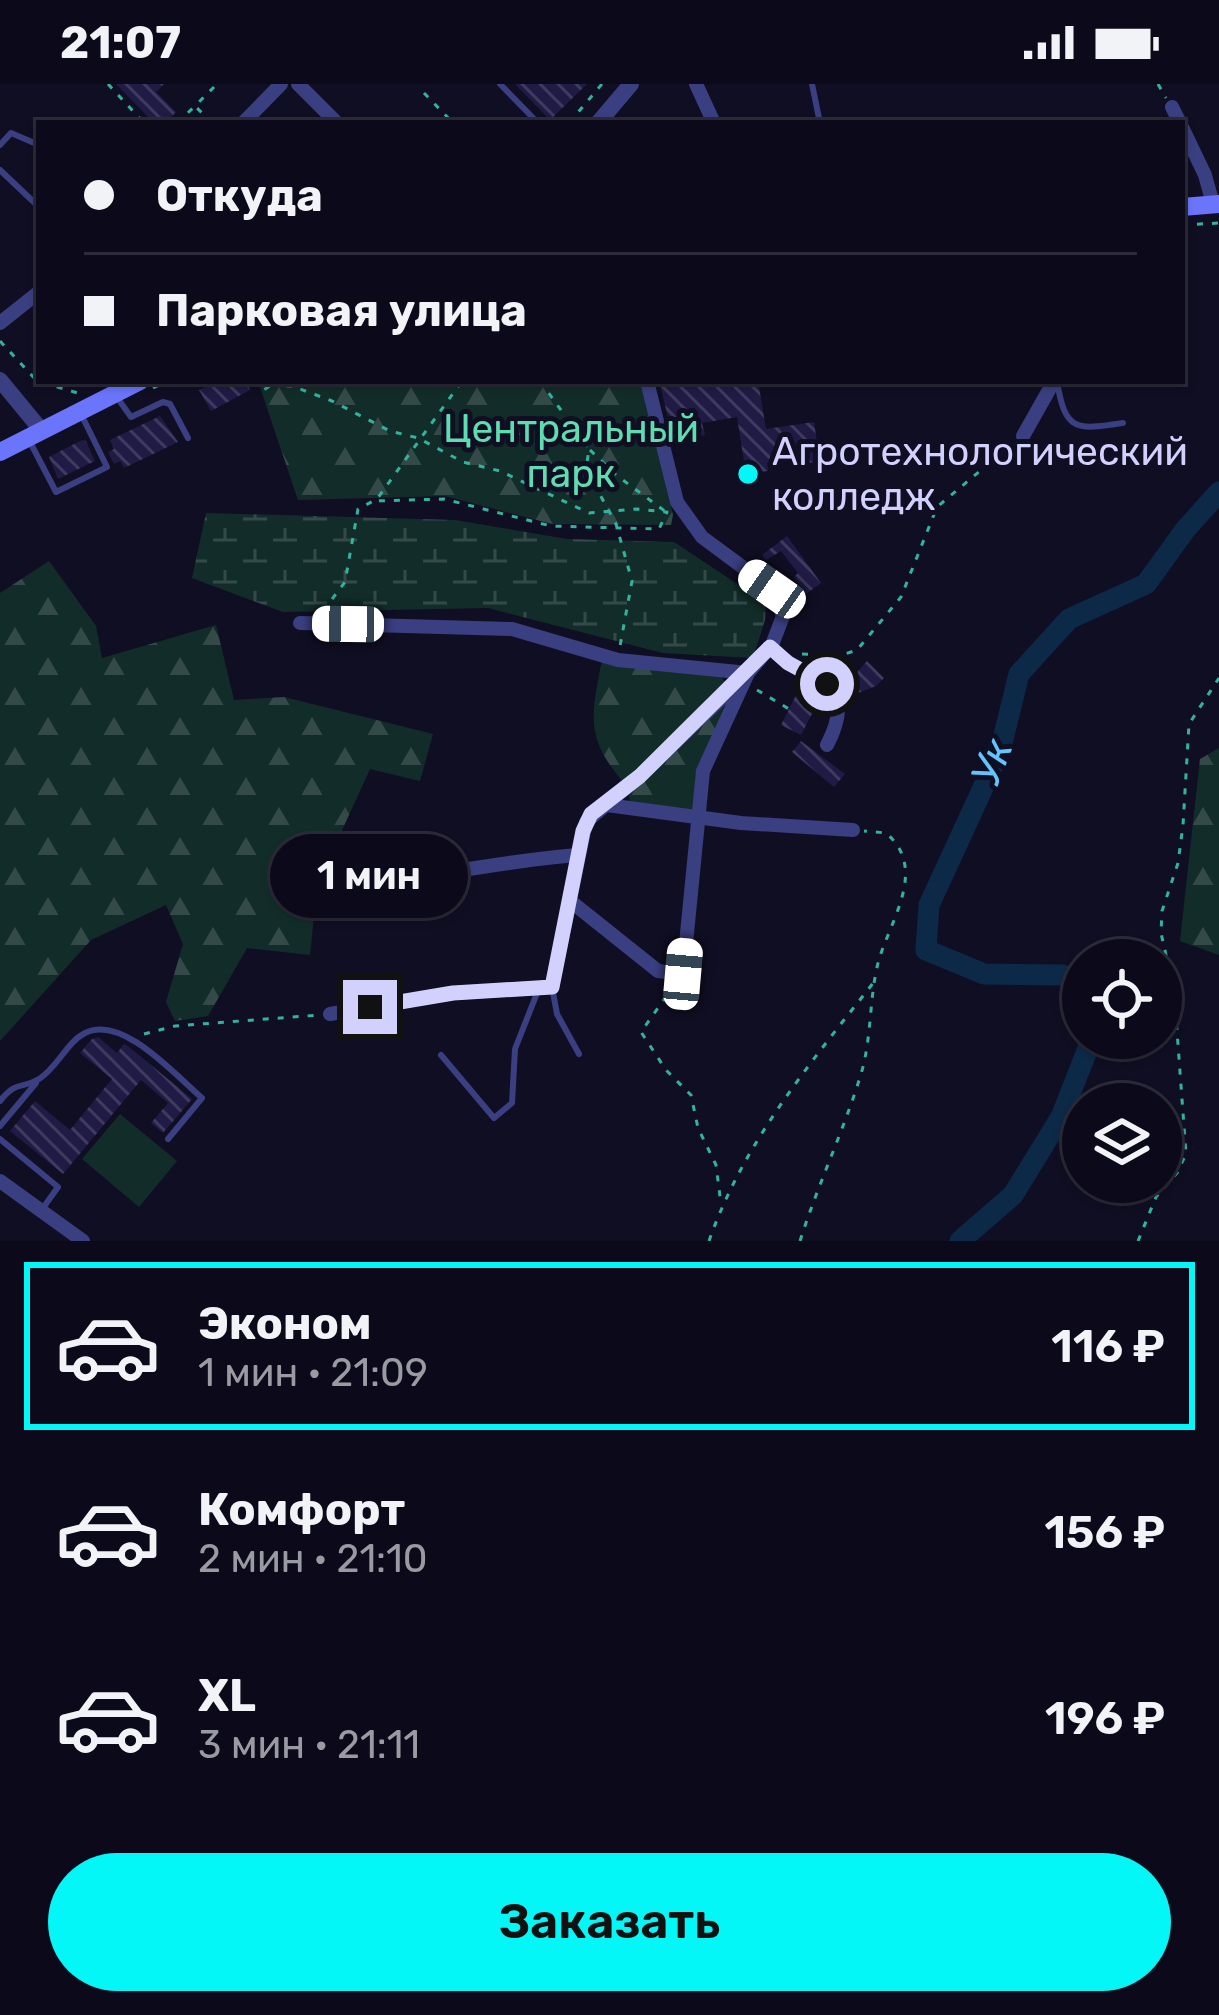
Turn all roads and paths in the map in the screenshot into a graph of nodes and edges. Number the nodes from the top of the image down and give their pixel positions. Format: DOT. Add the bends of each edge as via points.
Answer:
graph roads {
  1 [pos="108,84"];
  2 [pos="217,84"];
  3 [pos="280,84"];
  4 [pos="298,84"];
  5 [pos="500,84"];
  6 [pos="602,84"];
  7 [pos="631,84"];
  8 [pos="696,84"];
  9 [pos="812,84"];
  10 [pos="1158,84"];
  11 [pos="424,93"];
  12 [pos="195,106"];
  13 [pos="1172,107"];
  14 [pos="141,120"];
  15 [pos="180,120"];
  16 [pos="209,120"];
  17 [pos="245,120"];
  18 [pos="334,120"];
  19 [pos="450,120"];
  20 [pos="535,120"];
  21 [pos="572,120"];
  22 [pos="603,120"];
  23 [pos="713,120"];
  24 [pos="819,120"];
  25 [pos="1178,120"];
  26 [pos="1185,133"];
  27 [pos="36,144"];
  28 [pos="0,145"];
  29 [pos="0,170"];
  30 [pos="36,204"];
  31 [pos="1185,206"];
  32 [pos="1217,210"];
  33 [pos="1185,224"];
  34 [pos="36,294"];
  35 [pos="0,323"];
  36 [pos="0,341"];
  37 [pos="0,380"];
  38 [pos="36,380"];
  39 [pos="48,384"];
  40 [pos="134,384"];
  41 [pos="258,384"];
  42 [pos="460,384"];
  43 [pos="542,384"];
  44 [pos="648,384"];
  45 [pos="1054,384"];
  46 [pos="1057,384"];
  47 [pos="271,385"];
  48 [pos="115,393"];
  49 [pos="84,408"];
  50 [pos="1123,423"];
  51 [pos="35,435"];
  52 [pos="1023,436"];
  53 [pos="188,438"];
  54 [pos="418,438"];
  55 [pos="589,449"];
  56 [pos="0,452"];
  57 [pos="373,501"];
  58 [pos="667,512"];
  59 [pos="610,513"];
  60 [pos="618,530"];
  61 [pos="301,623"];
  62 [pos="771,646"];
  63 [pos="617,660"];
  64 [pos="748,673"];
  65 [pos="1219,678"];
  66 [pos="757,690"];
  67 [pos="789,709"];
  68 [pos="827,745"];
  69 [pos="607,805"];
  70 [pos="697,818"];
  71 [pos="853,830"];
  72 [pos="578,855"];
  73 [pos="374,881"];
  74 [pos="569,900"];
  75 [pos="683,974"];
  76 [pos="875,981"];
  77 [pos="545,988"];
  78 [pos="329,1014"];
  79 [pos="154,1031"];
  80 [pos="579,1054"];
  81 [pos="441,1055"];
  82 [pos="37,1081"];
  83 [pos="0,1101"];
  84 [pos="0,1126"];
  85 [pos="0,1139"];
  86 [pos="168,1139"];
  87 [pos="0,1181"];
  88 [pos="721,1206"];
  89 [pos="41,1210"];
  90 [pos="83,1241"];
  91 [pos="710,1241"];
  92 [pos="800,1241"];
  93 [pos="1138,1241"];
  1 -- 14 [label="path"];
  2 -- 12 [label="path"];
  3 -- 17 [label="street"];
  4 -- 18 [label="street"];
  5 -- 20 [label="lane"];
  6 -- 21 [label="path"];
  7 -- 22 [label="street"];
  8 -- 23 [label="street"];
  9 -- 24 [label="lane"];
  10 -- 13 [label="path"];
  11 -- 19 [label="path"];
  12 -- 15 [label="path"];
  12 -- 16 [label="path"];
  13 -- 25 [label="street"];
  26 -- 32 [label="street"];
  27 -- 28 [label="lane" via="11,133"];
  29 -- 30 [label="lane"];
  31 -- 32 [label="main road"];
  32 -- 33 [label="path"];
  34 -- 35 [label="street"];
  36 -- 38 [label="path"];
  37 -- 51 [label="street"];
  39 -- 49 [label="path" via="79,392"];
  40 -- 48 [label="main road"];
  41 -- 47 [label="path" via="262,391"];
  42 -- 54 [label="path"];
  43 -- 55 [label="path"];
  44 -- 62 [label="street" via="688,521 779,601 783,616"];
  45 -- 52 [label="street"];
  46 -- 50 [label="lane" via="1072,423"];
  47 -- 54 [label="path" via="311,392"];
  48 -- 49 [label="main road"];
  48 -- 53 [label="lane" via="130,417 170,404"];
  49 -- 51 [label="main road"];
  49 -- 51 [label="lane" via="107,467 56,492"];
  51 -- 56 [label="main road"];
  52 -- 62 [label="path" via="937,507 901,597 857,650 802,655"];
  54 -- 57 [label="path"];
  54 -- 59 [label="path" via="590,513"];
  55 -- 58 [label="path"];
  55 -- 59 [label="path" via="586,469"];
  57 -- 60 [label="path" via="444,500 551,526"];
  57 -- 61 [label="path" via="358,509 345,582 328,608"];
  58 -- 59 [label="path"];
  58 -- 60 [label="path" via="659,529"];
  59 -- 60 [label="path"];
  60 -- 63 [label="path" via="632,581"];
  61 -- 63 [label="street" via="512,629"];
  62 -- 64 [label="street"];
  62 -- 68 [label="street" via="839,700"];
  63 -- 64 [label="street"];
  64 -- 69 [label="street"];
  64 -- 70 [label="street" via="703,771"];
  65 -- 93 [label="path" via="1189,724 1178,863 1162,911 1186,1154"];
  66 -- 67 [label="path"];
  69 -- 70 [label="street"];
  69 -- 72 [label="street" via="586,822"];
  70 -- 71 [label="street"];
  70 -- 75 [label="street"];
  71 -- 76 [label="path" via="886,833 900,848 905,872"];
  72 -- 73 [label="street"];
  72 -- 74 [label="street"];
  74 -- 75 [label="street" via="658,971"];
  74 -- 77 [label="street"];
  75 -- 88 [label="path" via="641,1032 691,1095"];
  76 -- 88 [label="path" via="786,1095"];
  76 -- 92 [label="path" via="861,1074"];
  77 -- 78 [label="street" via="453,993"];
  77 -- 80 [label="lane"];
  77 -- 81 [label="lane" via="515,1049 512,1103 494,1118"];
  78 -- 79 [label="path"];
  82 -- 83 [label="lane" via="14,1085"];
  82 -- 84 [label="lane"];
  82 -- 86 [label="lane" via="84,1033 109,1027 202,1098"];
  85 -- 89 [label="lane" via="58,1187"];
  87 -- 89 [label="street"];
  88 -- 91 [label="path"];
  89 -- 90 [label="street"];
}
